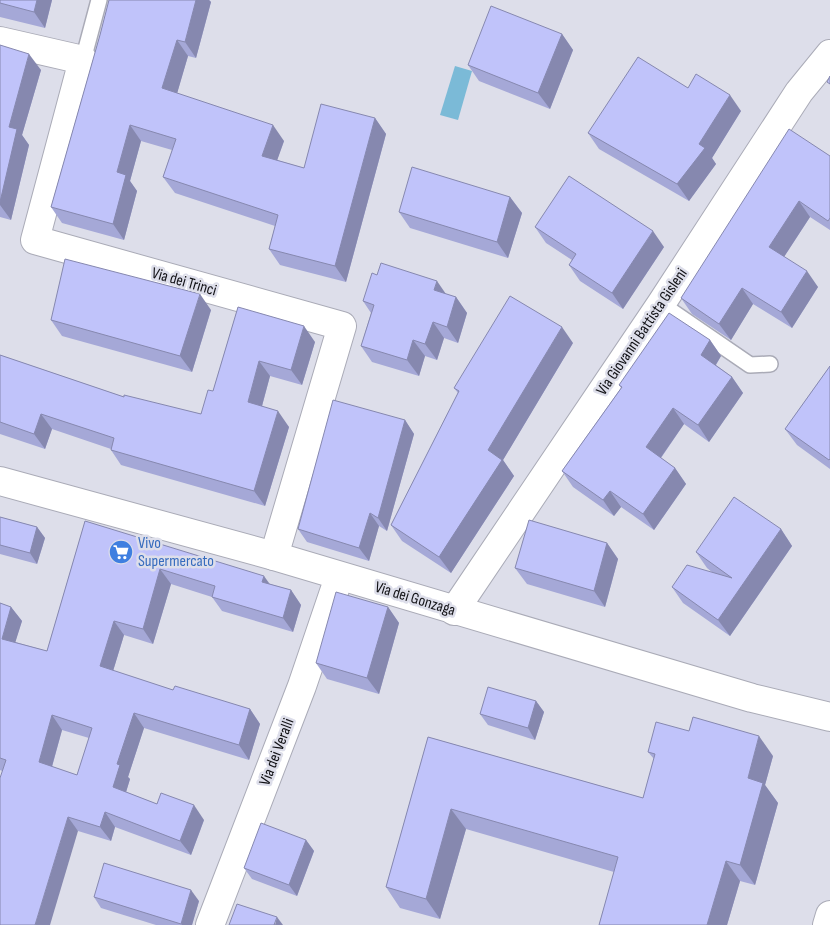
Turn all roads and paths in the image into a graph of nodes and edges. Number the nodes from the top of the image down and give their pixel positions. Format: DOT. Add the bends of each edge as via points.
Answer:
graph roads {
  1 [pos="98,0"];
  2 [pos="0,40"];
  3 [pos="830,54"];
  4 [pos="84,60"];
  5 [pos="661,304"];
  6 [pos="770,364"];
  7 [pos="0,481"];
  8 [pos="274,556"];
  9 [pos="340,577"];
  10 [pos="454,611"];
  11 [pos="830,717"];
  12 [pos="830,915"];
  13 [pos="210,925"];
  14 [pos="827,925"];
  1 -- 4 [label="lane, Via dei Trinci"];
  2 -- 4 [label="street"];
  3 -- 5 [label="street, Via Giovanni Battista Gisleni" via="799,92"];
  4 -- 8 [label="street, Via dei Trinci" via="34,240 342,326"];
  5 -- 6 [label="lane" via="750,365"];
  5 -- 10 [label="street, Via Giovanni Battista Gisleni"];
  7 -- 8 [label="street, Via dei Gonzaga"];
  8 -- 9 [label="street, Via dei Gonzaga"];
  9 -- 10 [label="street, Via dei Gonzaga"];
  9 -- 13 [label="street, Via dei Veralli" via="302,686"];
  10 -- 11 [label="street, Via dei Gonzaga" via="752,698"];
  12 -- 14 [label="street"];
}
